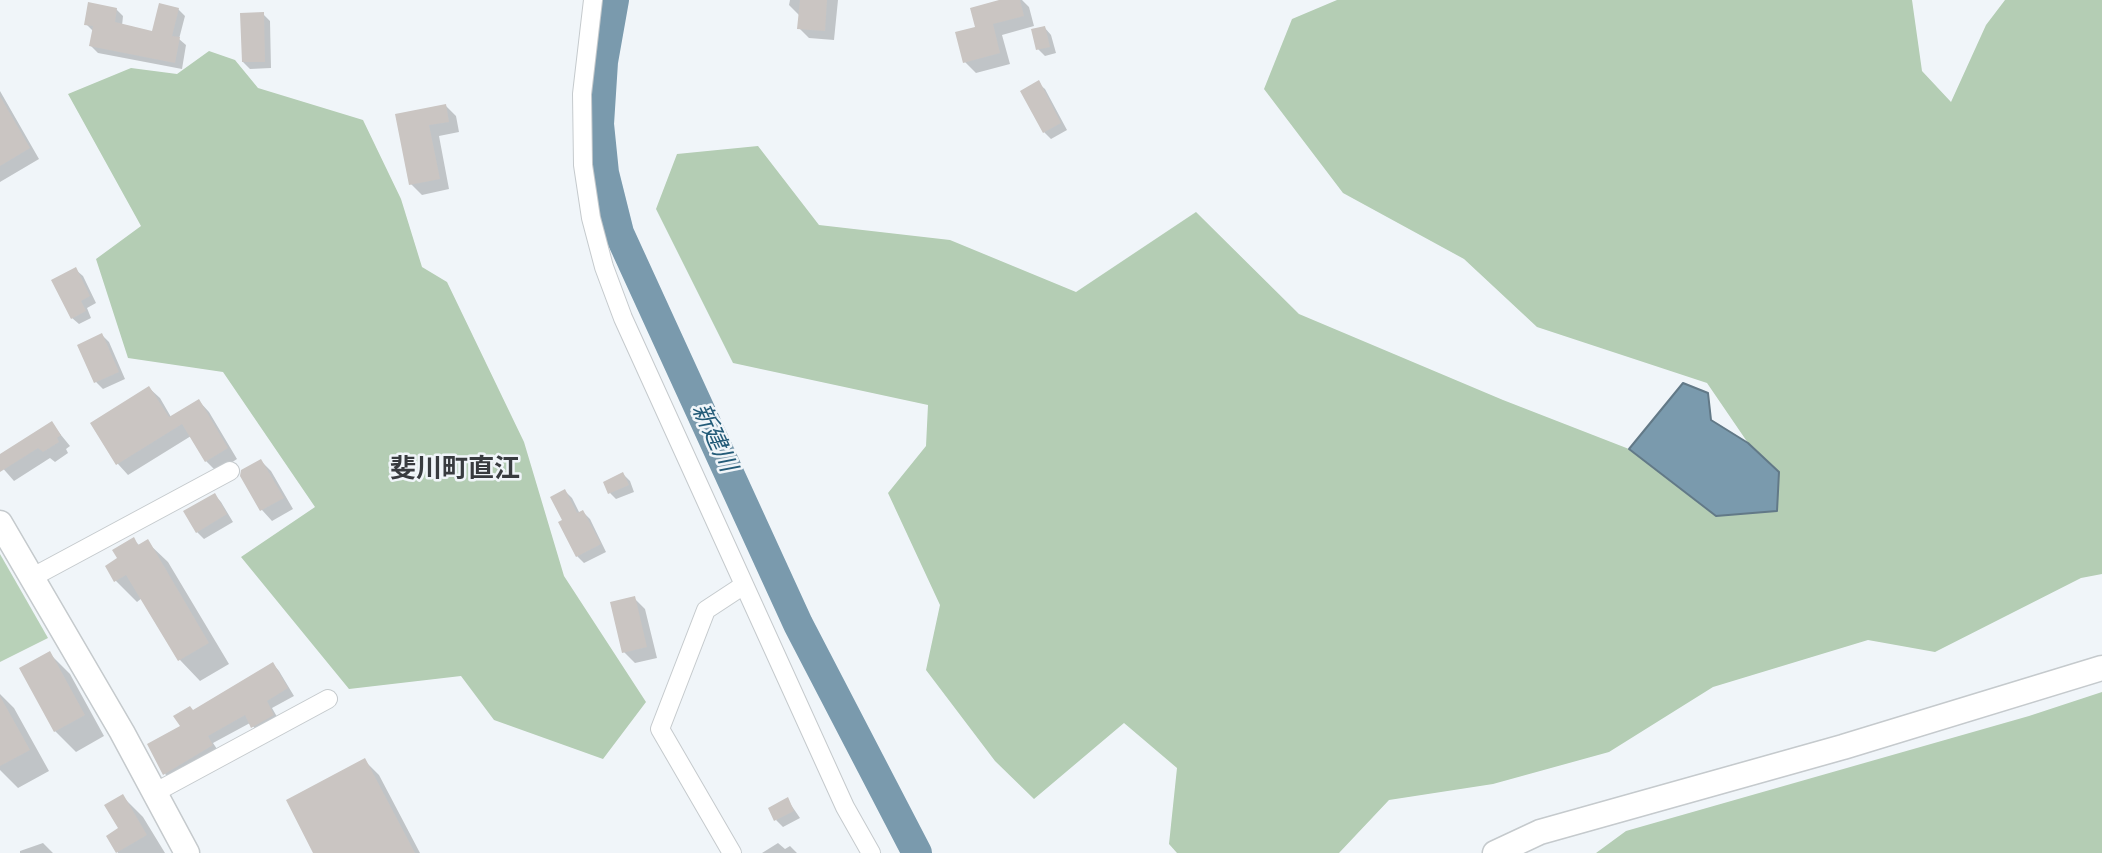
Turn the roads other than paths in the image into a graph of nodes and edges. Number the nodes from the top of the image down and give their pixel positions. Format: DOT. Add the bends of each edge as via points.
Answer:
graph roads {
  1 [pos="593,0"];
  2 [pos="230,471"];
  3 [pos="0,523"];
  4 [pos="31,578"];
  5 [pos="744,585"];
  6 [pos="2102,668"];
  7 [pos="328,699"];
  8 [pos="154,793"];
  9 [pos="187,853"];
  10 [pos="732,853"];
  11 [pos="871,853"];
  12 [pos="1496,853"];
  1 -- 5 [label="street" via="582,94 583,164 591,218 623,318"];
  2 -- 4 [label="street"];
  3 -- 4 [label="street"];
  4 -- 8 [label="street"];
  5 -- 10 [label="street" via="706,610 660,729"];
  5 -- 11 [label="street" via="845,807"];
  6 -- 12 [label="street" via="1540,832"];
  7 -- 8 [label="street"];
  8 -- 9 [label="street"];
}
